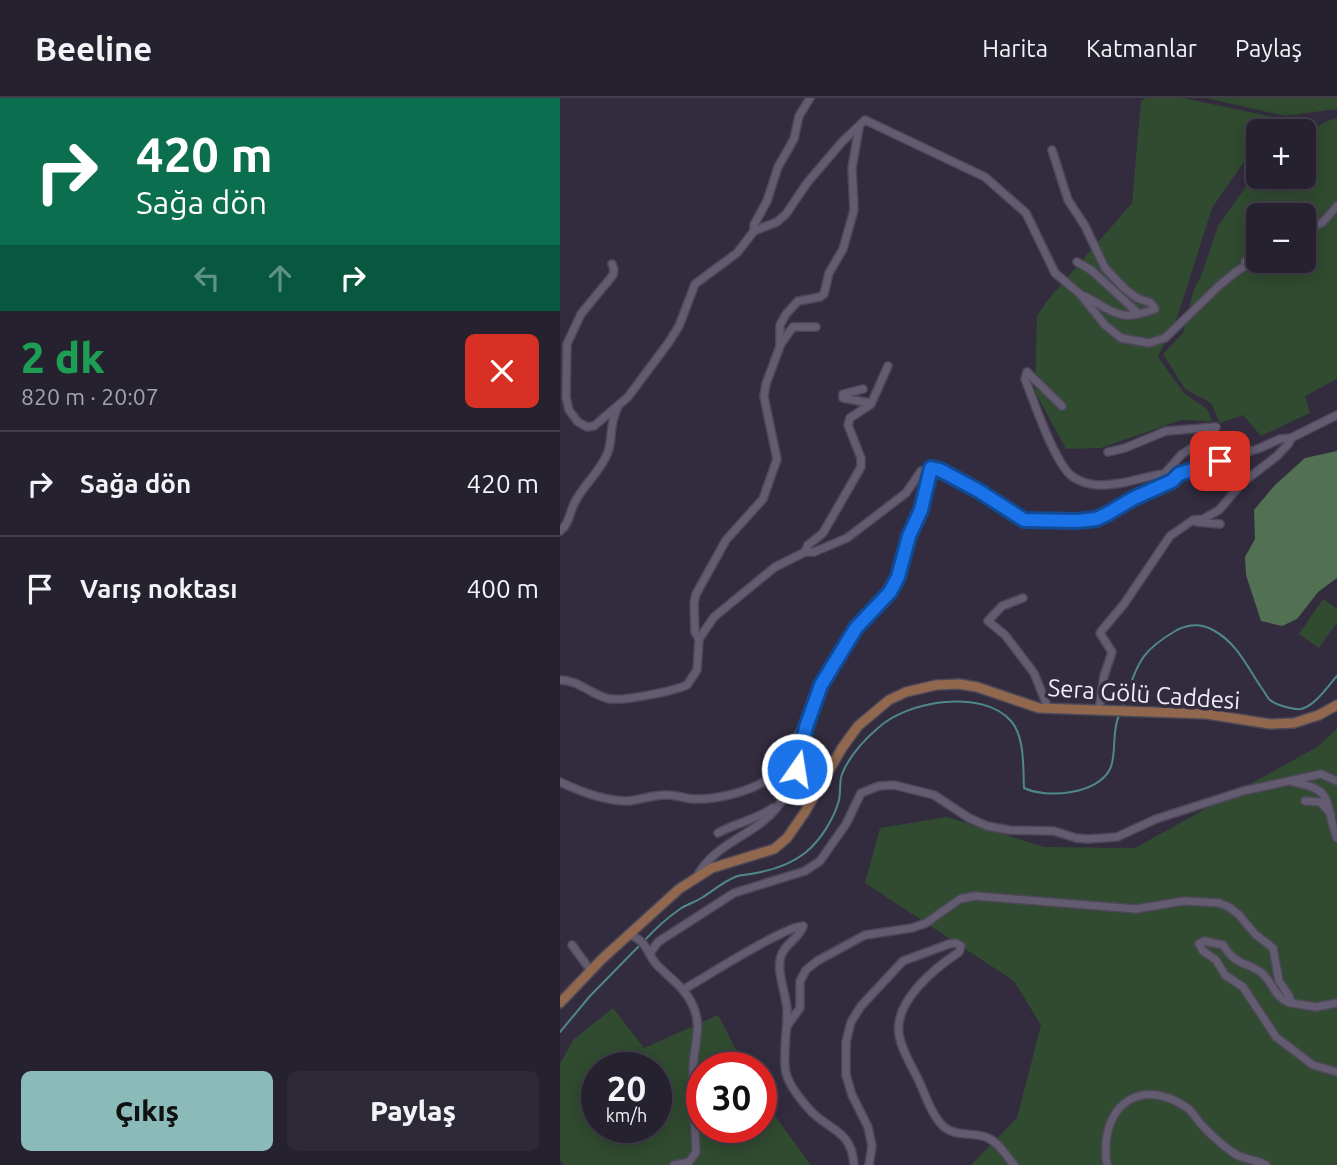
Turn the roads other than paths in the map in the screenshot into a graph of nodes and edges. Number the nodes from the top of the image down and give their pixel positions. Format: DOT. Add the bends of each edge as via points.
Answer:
graph roads {
  1 [pos="810,98"];
  2 [pos="860,124"];
  3 [pos="1052,150"];
  4 [pos="1337,206"];
  5 [pos="1316,225"];
  6 [pos="754,231"];
  7 [pos="1077,262"];
  8 [pos="1246,262"];
  9 [pos="612,264"];
  10 [pos="1246,265"];
  11 [pos="1237,271"];
  12 [pos="1080,294"];
  13 [pos="1139,314"];
  14 [pos="816,327"];
  15 [pos="564,342"];
  16 [pos="780,346"];
  17 [pos="888,366"];
  18 [pos="863,389"];
  19 [pos="870,404"];
  20 [pos="618,405"];
  21 [pos="1062,407"];
  22 [pos="1337,415"];
  23 [pos="1291,438"];
  24 [pos="1108,452"];
  25 [pos="931,468"];
  26 [pos="1166,472"];
  27 [pos="1179,474"];
  28 [pos="1193,520"];
  29 [pos="1220,524"];
  30 [pos="560,531"];
  31 [pos="805,552"];
  32 [pos="1023,598"];
  33 [pos="699,639"];
  34 [pos="560,680"];
  35 [pos="1337,705"];
  36 [pos="1048,708"];
  37 [pos="1099,710"];
  38 [pos="806,727"];
  39 [pos="1289,781"];
  40 [pos="1337,781"];
  41 [pos="560,782"];
  42 [pos="1306,801"];
  43 [pos="780,804"];
  44 [pos="1331,814"];
  45 [pos="718,833"];
  46 [pos="1337,838"];
  47 [pos="696,877"];
  48 [pos="634,936"];
  49 [pos="572,945"];
  50 [pos="649,951"];
  51 [pos="591,971"];
  52 [pos="684,989"];
  53 [pos="560,1003"];
  54 [pos="1291,1003"];
  55 [pos="1337,1003"];
  56 [pos="787,1026"];
  57 [pos="1337,1072"];
  58 [pos="674,1165"];
  59 [pos="854,1165"];
  60 [pos="869,1165"];
  61 [pos="1014,1165"];
  62 [pos="1107,1165"];
  63 [pos="1266,1165"];
  1 -- 6 [label="street"];
  2 -- 6 [label="street" via="786,214"];
  2 -- 12 [label="street" via="870,122 985,177 1026,213 1055,273"];
  2 -- 16 [label="street" via="852,168 854,210 843,249 824,294 799,301 786,314 780,325"];
  3 -- 13 [label="street" via="1068,200 1105,268 1155,309"];
  4 -- 5 [label="street"];
  6 -- 20 [label="street" via="737,253 695,284 670,342"];
  7 -- 13 [label="street"];
  8 -- 11 [label="street"];
  9 -- 15 [label="street" via="613,275"];
  10 -- 11 [label="street"];
  11 -- 12 [label="street" via="1165,338 1149,343 1121,338"];
  12 -- 13 [label="street" via="1112,313"];
  14 -- 16 [label="street" via="793,327"];
  15 -- 20 [label="street" via="566,397 578,422 594,426"];
  16 -- 33 [label="street" via="764,397 777,459 762,499 726,540 696,594 695,632"];
  17 -- 19 [label="street"];
  18 -- 19 [label="street" via="843,394 843,398"];
  19 -- 31 [label="street" via="850,418 848,425 861,467 824,533"];
  20 -- 30 [label="street" via="611,421 609,449"];
  21 -- 26 [label="street" via="1027,372 1025,379 1044,426 1072,476 1103,486"];
  22 -- 23 [label="street"];
  23 -- 27 [label="street"];
  23 -- 28 [label="street" via="1219,510"];
  24 -- 26 [label="street" via="1166,432 1216,428"];
  25 -- 27 [label="street" via="1030,521 1096,519"];
  25 -- 31 [label="street" via="921,471 906,493 847,538"];
  25 -- 38 [label="street" via="898,577 835,662"];
  26 -- 27 [label="street"];
  28 -- 29 [label="street"];
  28 -- 37 [label="street" via="1170,536 1100,633 1112,652"];
  31 -- 33 [label="street" via="775,568 726,607"];
  32 -- 36 [label="street" via="1002,606 988,621 1034,673"];
  33 -- 34 [label="street" via="697,670 687,685 679,688 610,700"];
  35 -- 37 [label="main road, Sera Gölü Caddesi" via="1294,723 1270,724 1207,714"];
  36 -- 37 [label="main road, Sera Gölü Caddesi"];
  36 -- 47 [label="main road, Sera Gölü Caddesi" via="959,684 936,685 889,700 858,726 801,820 781,844"];
  38 -- 41 [label="street" via="775,775 732,794 693,799 667,794 625,801"];
  38 -- 43 [label="street" via="792,783"];
  39 -- 40 [label="street" via="1321,774"];
  39 -- 44 [label="street" via="1315,785 1325,794"];
  39 -- 50 [label="street" via="1192,806 1117,837 1088,839 1054,831 987,826 934,795 894,785 878,786 861,793 820,861 805,871 734,893"];
  42 -- 44 [label="street" via="1320,802"];
  43 -- 45 [label="street"];
  43 -- 47 [label="street" via="755,829 704,863"];
  44 -- 46 [label="street"];
  47 -- 48 [label="main road, Sera Gölü Caddesi"];
  48 -- 50 [label="street"];
  48 -- 51 [label="main road, Sera Gölü Caddesi"];
  49 -- 51 [label="street"];
  50 -- 52 [label="street" via="657,965"];
  51 -- 53 [label="main road, Sera Gölü Caddesi"];
  52 -- 56 [label="street" via="803,926 779,960"];
  52 -- 58 [label="street" via="698,1025 693,1069 696,1152 689,1162"];
  54 -- 55 [label="street" via="1316,1007"];
  54 -- 56 [label="street" via="1279,981 1273,948 1230,907 1219,903 1184,901 1136,909 975,896 960,900 926,923 864,935 817,961 800,981 800,1008"];
  54 -- 57 [label="street" via="1258,970 1239,963 1223,945 1199,944 1225,975 1243,987 1276,1037 1313,1065"];
  56 -- 59 [label="street" via="785,1071 790,1082 810,1110 846,1138"];
  60 -- 61 [label="street" via="868,1127 846,1074 850,1022 903,961 957,943 959,952 926,977 902,1013 898,1024 901,1042 943,1126 993,1140"];
  62 -- 63 [label="street" via="1105,1136 1115,1111 1138,1096 1154,1095 1189,1108 1233,1153"];
}
